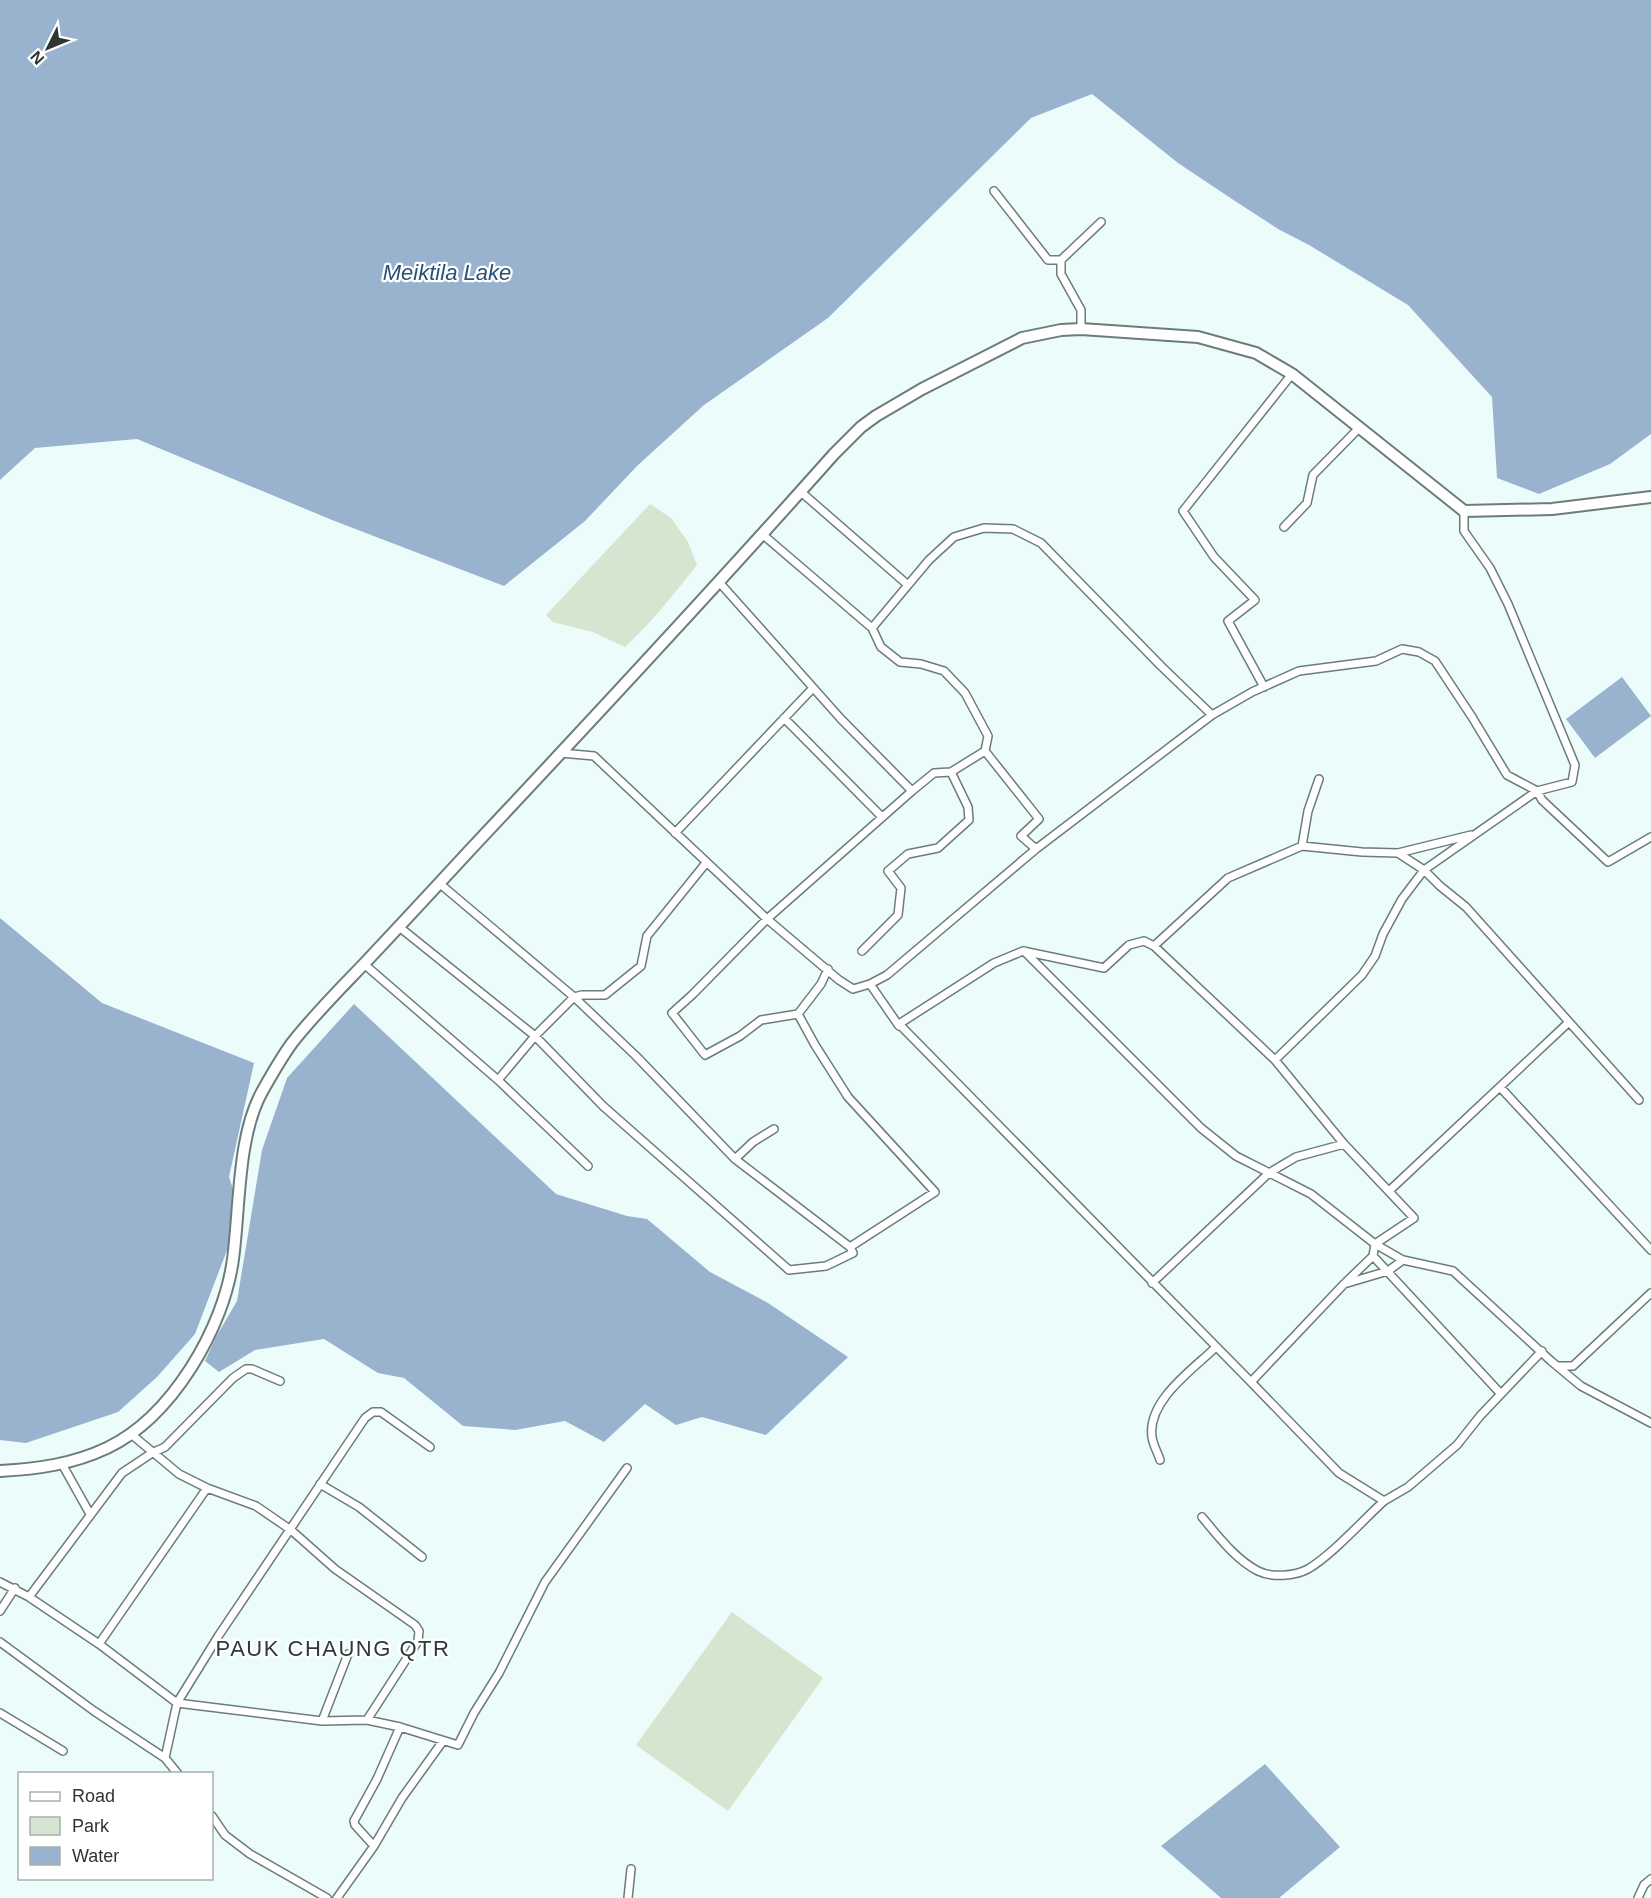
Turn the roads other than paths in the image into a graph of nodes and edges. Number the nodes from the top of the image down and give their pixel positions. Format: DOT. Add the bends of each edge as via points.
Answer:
graph roads {
  1 [pos="994,191"];
  2 [pos="1101,222"];
  3 [pos="1060,260"];
  4 [pos="1082,329"];
  5 [pos="1292,374"];
  6 [pos="1359,428"];
  7 [pos="801,492"];
  8 [pos="1651,497"];
  9 [pos="1464,511"];
  10 [pos="1284,527"];
  11 [pos="762,534"];
  12 [pos="719,582"];
  13 [pos="908,585"];
  14 [pos="872,628"];
  15 [pos="1264,687"];
  16 [pos="813,688"];
  17 [pos="1212,715"];
  18 [pos="784,718"];
  19 [pos="985,751"];
  20 [pos="561,753"];
  21 [pos="951,772"];
  22 [pos="1319,779"];
  23 [pos="912,790"];
  24 [pos="1537,791"];
  25 [pos="882,817"];
  26 [pos="675,833"];
  27 [pos="1477,834"];
  28 [pos="1651,837"];
  29 [pos="1302,846"];
  30 [pos="1036,849"];
  31 [pos="1398,853"];
  32 [pos="706,863"];
  33 [pos="1424,870"];
  34 [pos="439,883"];
  35 [pos="767,919"];
  36 [pos="398,926"];
  37 [pos="1154,946"];
  38 [pos="862,951"];
  39 [pos="1023,951"];
  40 [pos="364,964"];
  41 [pos="828,969"];
  42 [pos="870,984"];
  43 [pos="574,997"];
  44 [pos="798,1014"];
  45 [pos="1569,1022"];
  46 [pos="900,1024"];
  47 [pos="535,1036"];
  48 [pos="1275,1060"];
  49 [pos="498,1080"];
  50 [pos="1500,1087"];
  51 [pos="1639,1100"];
  52 [pos="774,1129"];
  53 [pos="1344,1143"];
  54 [pos="735,1159"];
  55 [pos="588,1166"];
  56 [pos="1269,1173"];
  57 [pos="1389,1191"];
  58 [pos="1375,1244"];
  59 [pos="850,1247"];
  60 [pos="1651,1250"];
  61 [pos="1373,1256"];
  62 [pos="1403,1260"];
  63 [pos="1388,1271"];
  64 [pos="1152,1283"];
  65 [pos="1344,1284"];
  66 [pos="1651,1293"];
  67 [pos="1215,1347"];
  68 [pos="1542,1351"];
  69 [pos="1557,1366"];
  70 [pos="280,1381"];
  71 [pos="1251,1383"];
  72 [pos="1501,1394"];
  73 [pos="1651,1423"];
  74 [pos="131,1434"];
  75 [pos="430,1447"];
  76 [pos="152,1453"];
  77 [pos="1160,1460"];
  78 [pos="62,1464"];
  79 [pos="627,1468"];
  80 [pos="0,1471"];
  81 [pos="320,1484"];
  82 [pos="207,1488"];
  83 [pos="1384,1501"];
  84 [pos="90,1514"];
  85 [pos="1202,1517"];
  86 [pos="291,1530"];
  87 [pos="422,1557"];
  88 [pos="0,1582"];
  89 [pos="15,1588"];
  90 [pos="29,1597"];
  91 [pos="0,1611"];
  92 [pos="0,1642"];
  93 [pos="99,1644"];
  94 [pos="348,1654"];
  95 [pos="177,1703"];
  96 [pos="0,1713"];
  97 [pos="367,1720"];
  98 [pos="322,1721"];
  99 [pos="400,1726"];
  100 [pos="442,1741"];
  101 [pos="63,1751"];
  102 [pos="165,1758"];
  103 [pos="177,1772"];
  104 [pos="213,1817"];
  105 [pos="374,1846"];
  106 [pos="631,1869"];
  107 [pos="1651,1879"];
  108 [pos="327,1898"];
  109 [pos="337,1898"];
  110 [pos="628,1898"];
  111 [pos="1638,1898"];
  1 -- 3 [label="street" via="1048,260"];
  2 -- 3 [label="street"];
  3 -- 4 [label="street" via="1061,274 1081,310"];
  4 -- 5 [label="street" via="1198,337 1256,353"];
  4 -- 7 [label="street" via="1022,338 896,404 861,427"];
  5 -- 6 [label="street"];
  5 -- 15 [label="street" via="1182,511 1214,557 1255,600 1228,621"];
  6 -- 9 [label="street"];
  6 -- 10 [label="street" via="1313,475 1307,502"];
  7 -- 11 [label="street"];
  7 -- 13 [label="street"];
  8 -- 9 [label="street" via="1552,508"];
  9 -- 24 [label="street" via="1464,531 1490,568 1508,604 1575,765 1572,782"];
  11 -- 12 [label="street"];
  11 -- 14 [label="street"];
  12 -- 16 [label="street"];
  12 -- 20 [label="street"];
  13 -- 14 [label="street"];
  13 -- 17 [label="street" via="954,537 984,528 1013,529 1041,543"];
  14 -- 19 [label="street" via="881,647 900,662 944,671 965,693 988,736"];
  15 -- 17 [label="street"];
  15 -- 24 [label="street" via="1299,671 1376,661 1402,649 1419,652 1435,661 1507,775"];
  16 -- 18 [label="street"];
  16 -- 23 [label="street"];
  17 -- 30 [label="street"];
  18 -- 25 [label="street"];
  18 -- 26 [label="street"];
  19 -- 21 [label="street"];
  19 -- 30 [label="street" via="1039,819 1021,836"];
  20 -- 26 [label="street" via="594,756"];
  20 -- 34 [label="street"];
  21 -- 23 [label="street" via="934,773"];
  21 -- 38 [label="street" via="968,807 969,820 938,848 908,854 888,871 901,888 898,915"];
  22 -- 29 [label="street"];
  23 -- 25 [label="street"];
  24 -- 27 [label="street"];
  24 -- 28 [label="street" via="1608,862"];
  25 -- 35 [label="street"];
  26 -- 32 [label="street"];
  27 -- 31 [label="street"];
  27 -- 33 [label="street"];
  29 -- 31 [label="street"];
  29 -- 37 [label="street" via="1227,878"];
  30 -- 42 [label="street" via="887,975"];
  31 -- 33 [label="street"];
  32 -- 35 [label="street"];
  32 -- 43 [label="street" via="647,936 641,966 605,995"];
  33 -- 45 [label="street" via="1466,907"];
  33 -- 48 [label="street" via="1402,899 1362,975"];
  34 -- 36 [label="street"];
  34 -- 43 [label="street"];
  35 -- 41 [label="street"];
  35 -- 44 [label="street" via="672,1013 705,1055 761,1020"];
  36 -- 40 [label="street"];
  36 -- 47 [label="street"];
  37 -- 39 [label="street" via="1144,942 1130,945 1104,968"];
  37 -- 48 [label="street"];
  39 -- 46 [label="street" via="994,963"];
  39 -- 56 [label="street" via="1201,1128 1236,1156"];
  40 -- 49 [label="street"];
  40 -- 74 [label="street" via="294,1040 260,1096 243,1159 231,1276 218,1317 175,1389"];
  41 -- 42 [label="street" via="853,989"];
  41 -- 44 [label="street"];
  42 -- 46 [label="street"];
  43 -- 47 [label="street"];
  43 -- 54 [label="street"];
  44 -- 59 [label="street" via="848,1097 935,1192"];
  45 -- 50 [label="street"];
  45 -- 51 [label="street"];
  46 -- 64 [label="street"];
  47 -- 49 [label="street"];
  47 -- 59 [label="street" via="603,1106 789,1270 826,1266 853,1253"];
  48 -- 53 [label="street"];
  49 -- 55 [label="street"];
  50 -- 57 [label="street"];
  50 -- 60 [label="street"];
  52 -- 54 [label="street"];
  53 -- 56 [label="street" via="1296,1157"];
  53 -- 57 [label="street"];
  54 -- 59 [label="street"];
  56 -- 58 [label="street" via="1311,1194"];
  56 -- 64 [label="street"];
  57 -- 58 [label="street" via="1414,1218"];
  58 -- 61 [label="street"];
  58 -- 62 [label="street"];
  61 -- 63 [label="street"];
  61 -- 65 [label="street"];
  62 -- 63 [label="street"];
  62 -- 68 [label="street" via="1453,1271"];
  63 -- 65 [label="street"];
  63 -- 72 [label="street"];
  64 -- 67 [label="street"];
  65 -- 71 [label="street"];
  66 -- 69 [label="street" via="1573,1366"];
  67 -- 71 [label="street"];
  67 -- 77 [label="street" via="1163,1398 1152,1437"];
  68 -- 69 [label="street"];
  68 -- 72 [label="street"];
  69 -- 73 [label="street" via="1581,1386"];
  70 -- 76 [label="street" via="246,1369 165,1448"];
  71 -- 83 [label="street" via="1339,1473"];
  72 -- 83 [label="street" via="1457,1445 1408,1487"];
  74 -- 76 [label="street"];
  74 -- 78 [label="street" via="110,1447"];
  75 -- 81 [label="street" via="381,1412 373,1412"];
  76 -- 82 [label="street" via="179,1474"];
  76 -- 84 [label="street" via="122,1473"];
  78 -- 80 [label="street"];
  78 -- 84 [label="street"];
  79 -- 100 [label="street" via="545,1582 458,1745"];
  81 -- 86 [label="street"];
  81 -- 87 [label="street" via="359,1508"];
  82 -- 86 [label="street" via="256,1506"];
  82 -- 93 [label="street"];
  83 -- 85 [label="street" via="1321,1560 1306,1570 1282,1576 1260,1572 1231,1550"];
  84 -- 90 [label="street"];
  86 -- 95 [label="street"];
  86 -- 97 [label="street" via="335,1569 419,1631 418,1641"];
  88 -- 89 [label="street"];
  89 -- 90 [label="street"];
  89 -- 91 [label="street"];
  90 -- 93 [label="street"];
  92 -- 102 [label="street"];
  93 -- 95 [label="street"];
  94 -- 98 [label="street"];
  95 -- 98 [label="street"];
  95 -- 102 [label="street"];
  96 -- 101 [label="street"];
  97 -- 98 [label="street"];
  97 -- 99 [label="street"];
  99 -- 100 [label="street"];
  99 -- 105 [label="street" via="354,1821"];
  100 -- 105 [label="street"];
  102 -- 103 [label="street"];
  104 -- 108 [label="street" via="225,1834 250,1854"];
  105 -- 109 [label="street"];
  106 -- 110 [label="street"];
  107 -- 111 [label="street"];
}
